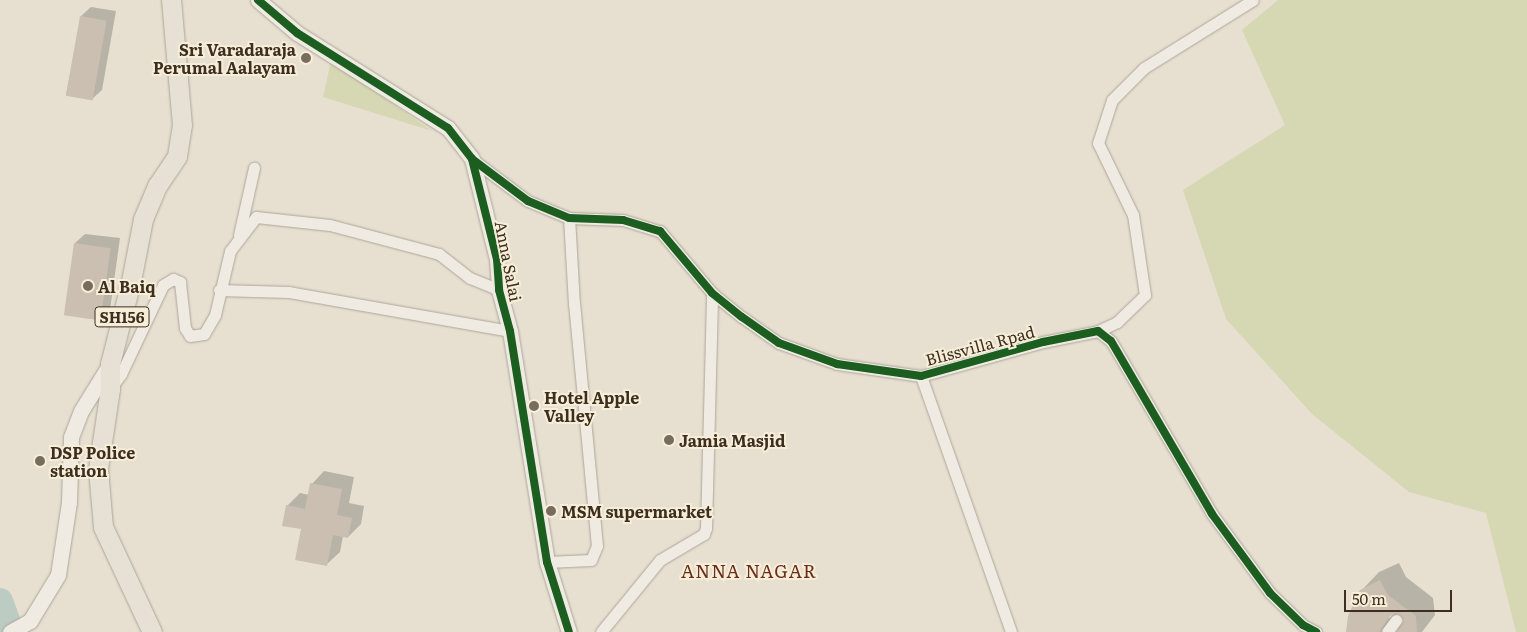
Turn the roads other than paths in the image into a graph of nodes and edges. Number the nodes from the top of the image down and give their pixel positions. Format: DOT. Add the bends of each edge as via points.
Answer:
graph roads {
  1 [pos="171,0"];
  2 [pos="258,0"];
  3 [pos="1253,0"];
  4 [pos="472,159"];
  5 [pos="254,168"];
  6 [pos="569,218"];
  7 [pos="238,237"];
  8 [pos="219,290"];
  9 [pos="499,290"];
  10 [pos="712,293"];
  11 [pos="1098,330"];
  12 [pos="510,331"];
  13 [pos="110,364"];
  14 [pos="921,376"];
  15 [pos="110,389"];
  16 [pos="547,562"];
  17 [pos="1396,620"];
  18 [pos="10,632"];
  19 [pos="152,632"];
  20 [pos="569,632"];
  21 [pos="601,632"];
  22 [pos="1011,632"];
  23 [pos="1316,632"];
  24 [pos="1387,632"];
  1 -- 13 [label="main road, SH156" via="182,125 176,156 157,186 143,219"];
  2 -- 4 [label="street, Anna Salai" via="297,33 448,128"];
  3 -- 11 [label="street, Blissvilla Rpad" via="1144,68 1112,100 1098,143 1133,215 1145,295 1117,322"];
  4 -- 6 [label="street, Blissvilla Rpad" via="528,201"];
  4 -- 9 [label="street, Anna Salai" via="497,259"];
  5 -- 7 [label="street"];
  6 -- 10 [label="street, Blissvilla Rpad" via="623,220 660,231"];
  6 -- 16 [label="street" via="597,546 591,560"];
  7 -- 8 [label="street" via="230,251"];
  7 -- 9 [label="street" via="256,217 330,225 439,254 470,278"];
  8 -- 12 [label="street" via="289,292"];
  8 -- 15 [label="street" via="215,315 204,334 190,336 180,282 173,279 163,285 121,374"];
  9 -- 12 [label="street, Anna Salai"];
  10 -- 14 [label="street, Blissvilla Rpad" via="778,342 837,364"];
  10 -- 21 [label="street" via="706,528 704,534 660,560"];
  11 -- 14 [label="street, Blissvilla Rpad"];
  11 -- 23 [label="street" via="1111,341 1212,514 1270,593 1303,625"];
  12 -- 16 [label="street, Anna Salai"];
  13 -- 15 [label="main road, SH156"];
  13 -- 18 [label="street" via="81,411 71,437 69,502 58,575 30,621"];
  14 -- 22 [label="street"];
  15 -- 19 [label="main road, SH156" via="98,469 103,527"];
  16 -- 20 [label="street, Anna Salai"];
  17 -- 24 [label="street"];
}
